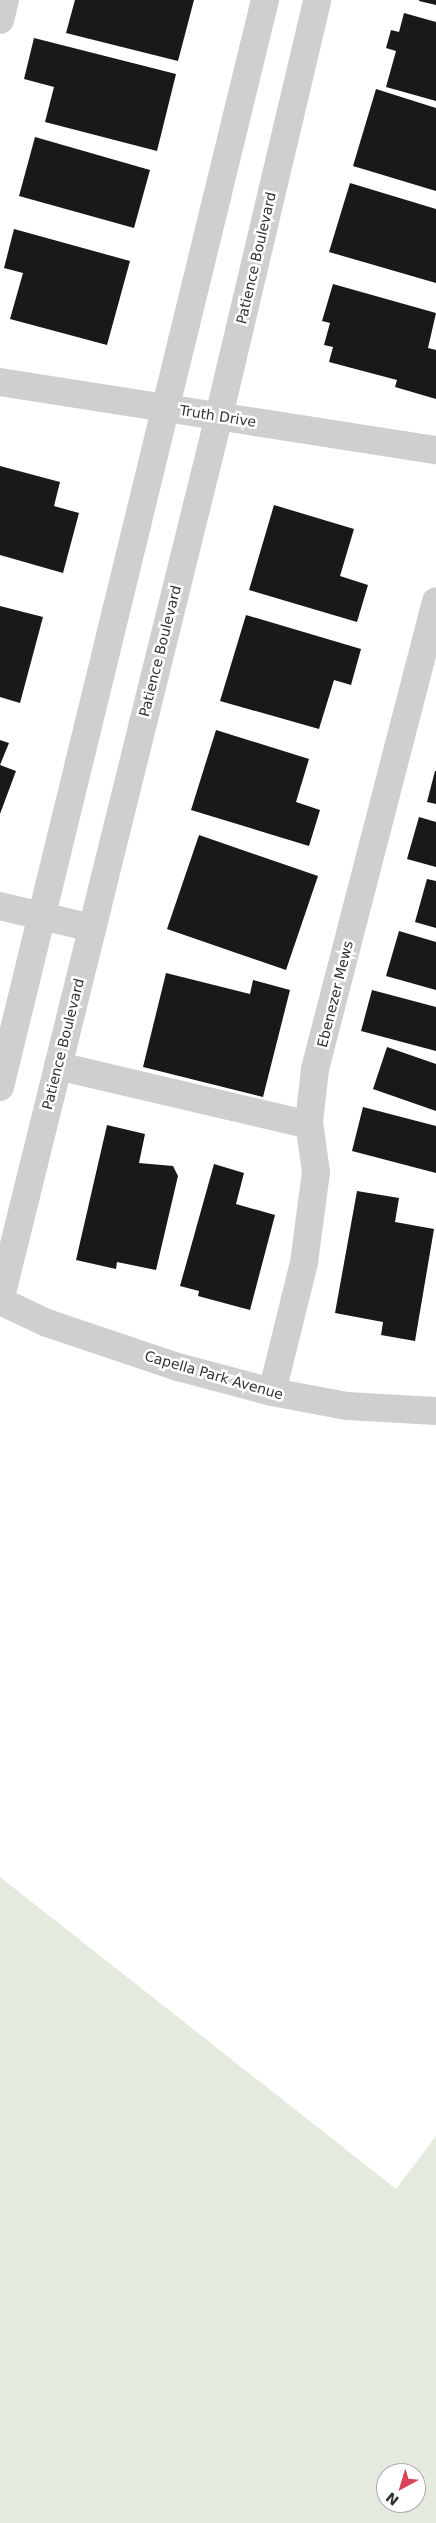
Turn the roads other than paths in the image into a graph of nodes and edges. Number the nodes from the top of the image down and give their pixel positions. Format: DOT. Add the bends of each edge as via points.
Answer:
graph roads {
  1 [pos="5,0"];
  2 [pos="265,0"];
  3 [pos="317,0"];
  4 [pos="0,20"];
  5 [pos="0,382"];
  6 [pos="167,408"];
  7 [pos="219,416"];
  8 [pos="436,450"];
  9 [pos="436,601"];
  10 [pos="0,906"];
  11 [pos="44,917"];
  12 [pos="92,928"];
  13 [pos="58,1066"];
  14 [pos="0,1087"];
  15 [pos="310,1125"];
  16 [pos="0,1301"];
  17 [pos="272,1392"];
  18 [pos="436,1411"];
  1 -- 4 [label="street"];
  2 -- 6 [label="street"];
  3 -- 7 [label="street, Patience Boulevard"];
  5 -- 6 [label="street, Truth Drive"];
  6 -- 7 [label="street, Truth Drive"];
  6 -- 11 [label="street"];
  7 -- 8 [label="street, Truth Drive"];
  7 -- 12 [label="street, Patience Boulevard"];
  9 -- 15 [label="street, Ebenezer Mews" via="315,1069"];
  10 -- 11 [label="street"];
  11 -- 12 [label="street"];
  11 -- 14 [label="street"];
  12 -- 13 [label="street, Patience Boulevard"];
  13 -- 15 [label="street"];
  13 -- 16 [label="street, Patience Boulevard"];
  15 -- 17 [label="street, Ebenezer Mews" via="316,1172 304,1263"];
  16 -- 17 [label="street, Capella Park Avenue" via="47,1324 178,1367"];
  17 -- 18 [label="street, Capella Park Avenue" via="347,1406"];
}
